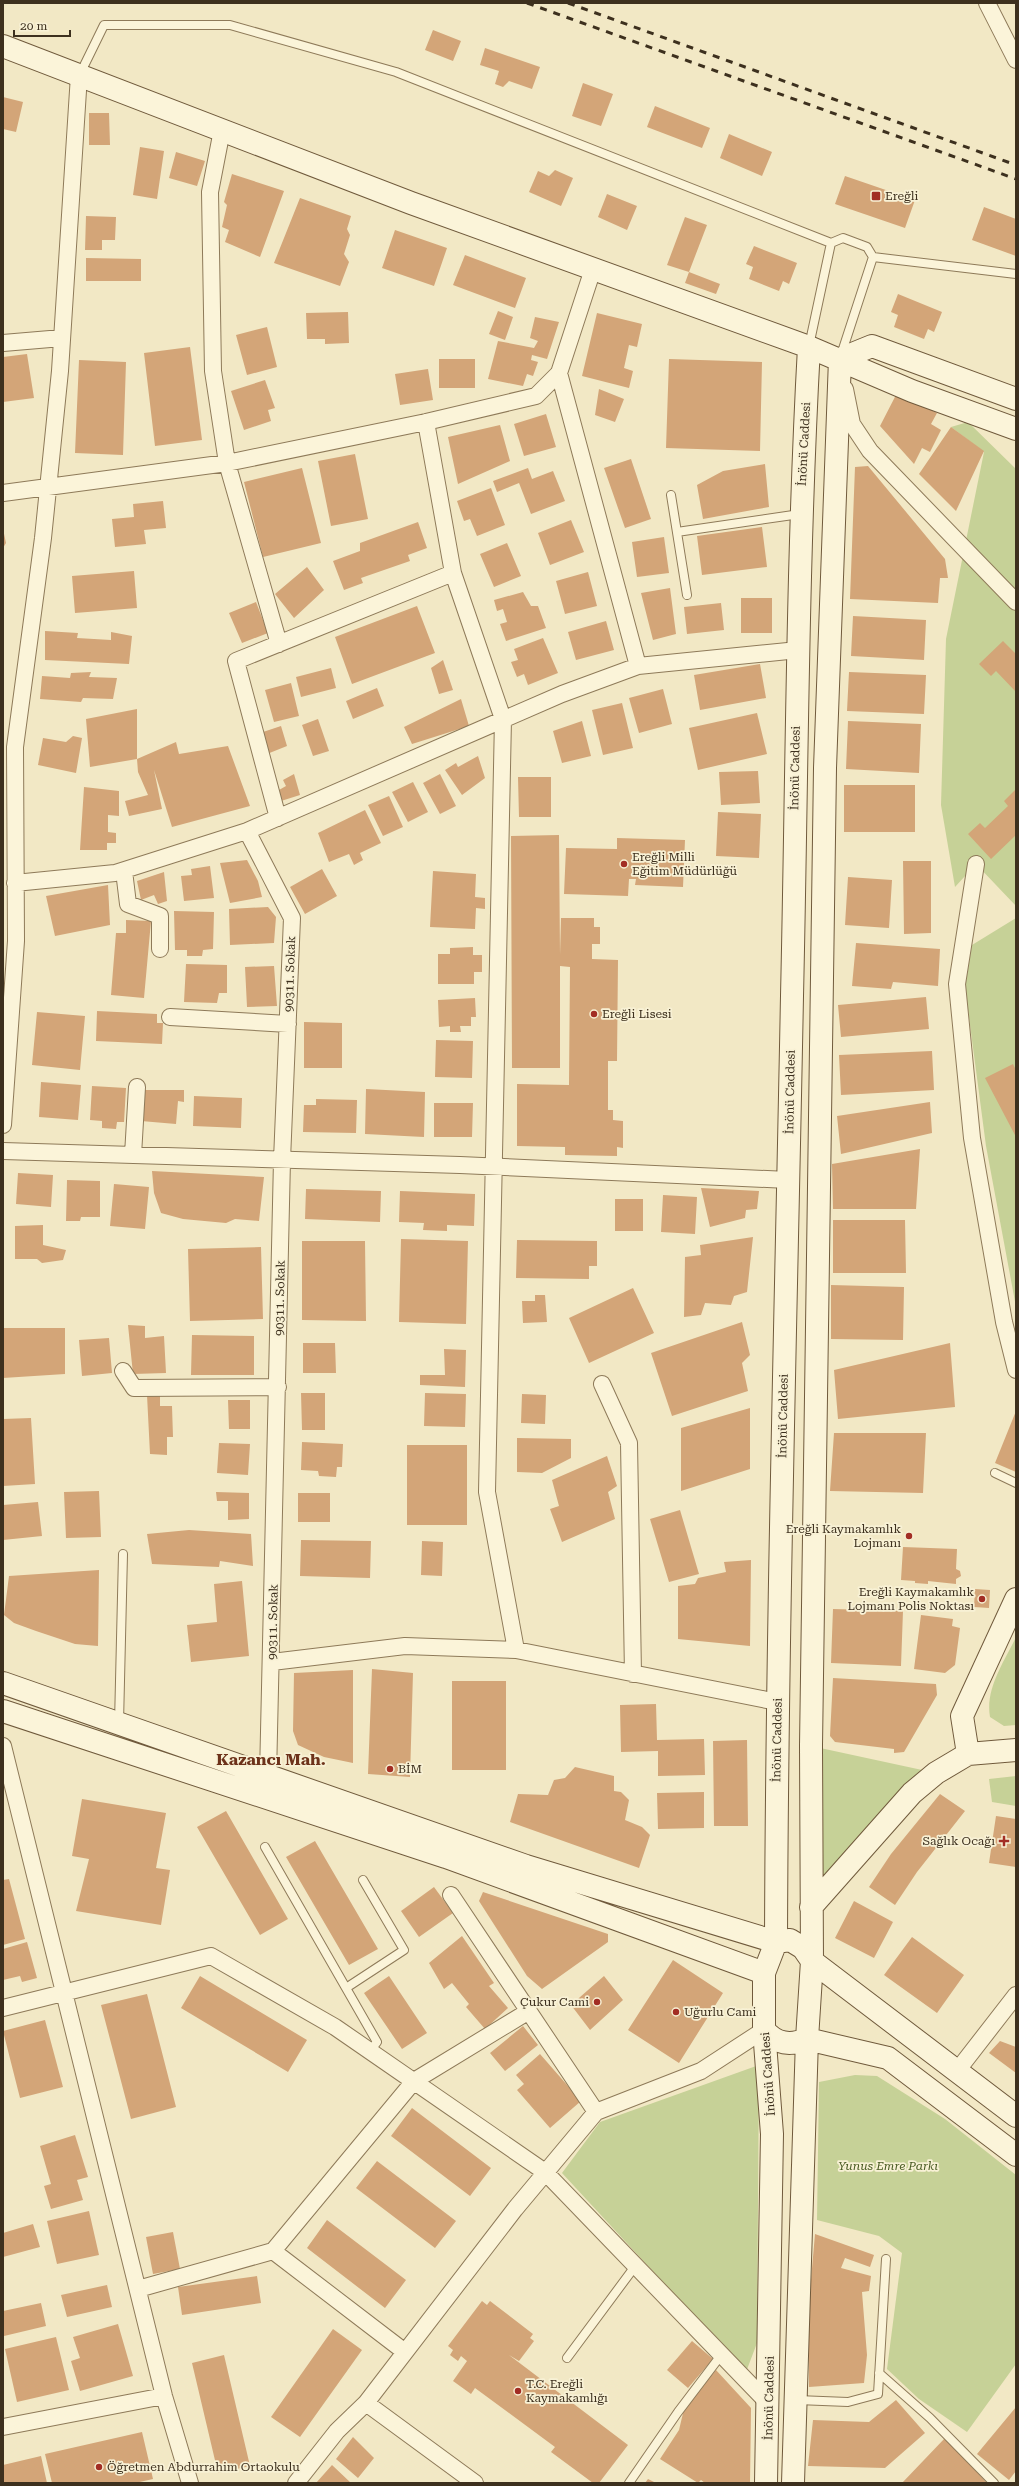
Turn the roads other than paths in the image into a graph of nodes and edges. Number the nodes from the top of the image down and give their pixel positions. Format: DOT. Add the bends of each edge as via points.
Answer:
graph roads {
  1 [pos="988,3"];
  2 [pos="3,46"];
  3 [pos="1016,60"];
  4 [pos="79,75"];
  5 [pos="222,130"];
  6 [pos="831,244"];
  7 [pos="873,257"];
  8 [pos="593,269"];
  9 [pos="1016,274"];
  10 [pos="62,338"];
  11 [pos="3,343"];
  12 [pos="809,347"];
  13 [pos="840,359"];
  14 [pos="559,373"];
  15 [pos="1016,399"];
  16 [pos="426,422"];
  17 [pos="1016,429"];
  18 [pos="227,463"];
  19 [pos="48,487"];
  20 [pos="3,493"];
  21 [pos="671,495"];
  22 [pos="801,514"];
  23 [pos="677,532"];
  24 [pos="453,573"];
  25 [pos="687,595"];
  26 [pos="1016,602"];
  27 [pos="279,644"];
  28 [pos="798,650"];
  29 [pos="638,666"];
  30 [pos="503,719"];
  31 [pos="278,818"];
  32 [pos="247,831"];
  33 [pos="976,864"];
  34 [pos="124,870"];
  35 [pos="16,883"];
  36 [pos="160,949"];
  37 [pos="170,1017"];
  38 [pos="288,1024"];
  39 [pos="137,1087"];
  40 [pos="3,1125"];
  41 [pos="3,1151"];
  42 [pos="133,1155"];
  43 [pos="282,1160"];
  44 [pos="494,1167"];
  45 [pos="788,1180"];
  46 [pos="1016,1370"];
  47 [pos="123,1371"];
  48 [pos="602,1384"];
  49 [pos="278,1387"];
  50 [pos="994,1473"];
  51 [pos="1016,1483"];
  52 [pos="123,1554"];
  53 [pos="1016,1599"];
  54 [pos="516,1650"];
  55 [pos="272,1662"];
  56 [pos="633,1674"];
  57 [pos="3,1683"];
  58 [pos="777,1702"];
  59 [pos="3,1711"];
  60 [pos="119,1724"];
  61 [pos="3,1746"];
  62 [pos="1016,1750"];
  63 [pos="968,1754"];
  64 [pos="268,1776"];
  65 [pos="265,1847"];
  66 [pos="363,1880"];
  67 [pos="451,1895"];
  68 [pos="811,1907"];
  69 [pos="776,1942"];
  70 [pos="812,1962"];
  71 [pos="764,1973"];
  72 [pos="346,1988"];
  73 [pos="63,1992"];
  74 [pos="1016,1995"];
  75 [pos="3,2008"];
  76 [pos="529,2010"];
  77 [pos="764,2030"];
  78 [pos="807,2039"];
  79 [pos="370,2051"];
  80 [pos="957,2071"];
  81 [pos="414,2082"];
  82 [pos="596,2112"];
  83 [pos="1016,2116"];
  84 [pos="1016,2155"];
  85 [pos="545,2172"];
  86 [pos="273,2251"];
  87 [pos="886,2259"];
  88 [pos="636,2266"];
  89 [pos="138,2289"];
  90 [pos="405,2352"];
  91 [pos="722,2354"];
  92 [pos="567,2358"];
  93 [pos="879,2373"];
  94 [pos="164,2396"];
  95 [pos="796,2400"];
  96 [pos="366,2403"];
  97 [pos="769,2404"];
  98 [pos="3,2427"];
  99 [pos="190,2483"];
  100 [pos="296,2483"];
  101 [pos="475,2483"];
  102 [pos="629,2483"];
  103 [pos="766,2483"];
  104 [pos="793,2483"];
  105 [pos="994,2483"];
  1 -- 3 [label="street"];
  2 -- 4 [label="main road"];
  4 -- 5 [label="main road"];
  4 -- 6 [label="lane" via="104,25 230,25 396,72"];
  4 -- 10 [label="street"];
  5 -- 8 [label="main road" via="411,203"];
  5 -- 18 [label="street" via="210,200 213,372"];
  6 -- 7 [label="lane" via="843,238 867,246"];
  6 -- 12 [label="lane"];
  7 -- 9 [label="lane"];
  7 -- 13 [label="lane"];
  8 -- 12 [label="main road"];
  8 -- 14 [label="street"];
  10 -- 11 [label="street"];
  10 -- 19 [label="street"];
  12 -- 13 [label="main road"];
  12 -- 22 [label="main road, İnönü Caddesi"];
  13 -- 15 [label="main road" via="872,346"];
  13 -- 17 [label="main road" via="912,391"];
  13 -- 26 [label="street" via="852,424 870,451"];
  13 -- 68 [label="main road" via="825,768"];
  14 -- 16 [label="street" via="536,396"];
  14 -- 29 [label="street"];
  16 -- 18 [label="street"];
  16 -- 24 [label="street"];
  18 -- 19 [label="street"];
  18 -- 27 [label="street"];
  19 -- 20 [label="street"];
  19 -- 35 [label="street" via="15,747"];
  21 -- 23 [label="lane"];
  22 -- 23 [label="lane"];
  22 -- 28 [label="main road, İnönü Caddesi"];
  23 -- 25 [label="lane"];
  24 -- 27 [label="street"];
  24 -- 30 [label="street"];
  27 -- 31 [label="street" via="236,661"];
  28 -- 29 [label="street"];
  28 -- 45 [label="main road, İnönü Caddesi"];
  29 -- 30 [label="street"];
  30 -- 31 [label="street"];
  30 -- 44 [label="street"];
  31 -- 32 [label="street"];
  32 -- 34 [label="street"];
  32 -- 38 [label="street, 90311. Sokak" via="292,918"];
  33 -- 46 [label="street" via="957,984 972,1138 1004,1322"];
  34 -- 35 [label="street"];
  34 -- 36 [label="street" via="128,904 160,916"];
  35 -- 40 [label="street" via="16,941"];
  37 -- 38 [label="street"];
  38 -- 43 [label="street, 90311. Sokak"];
  39 -- 42 [label="street"];
  41 -- 42 [label="street"];
  42 -- 43 [label="street"];
  43 -- 44 [label="street"];
  43 -- 49 [label="street, 90311. Sokak"];
  44 -- 45 [label="street"];
  44 -- 54 [label="street" via="487,1492"];
  45 -- 58 [label="main road, İnönü Caddesi"];
  47 -- 49 [label="street" via="134,1388"];
  48 -- 56 [label="street" via="629,1443"];
  49 -- 55 [label="street, 90311. Sokak"];
  50 -- 51 [label="lane"];
  52 -- 60 [label="lane"];
  53 -- 63 [label="main road" via="962,1716"];
  54 -- 55 [label="street" via="405,1646"];
  54 -- 56 [label="street"];
  55 -- 64 [label="street, 90311. Sokak"];
  56 -- 58 [label="street"];
  57 -- 60 [label="main road"];
  58 -- 69 [label="main road, İnönü Caddesi"];
  59 -- 71 [label="main road" via="446,1856"];
  60 -- 64 [label="main road"];
  61 -- 73 [label="street"];
  62 -- 63 [label="main road"];
  63 -- 68 [label="main road" via="912,1793"];
  64 -- 69 [label="main road" via="526,1866"];
  65 -- 72 [label="lane"];
  66 -- 72 [label="lane" via="404,1950"];
  67 -- 76 [label="street"];
  68 -- 70 [label="main road"];
  69 -- 70 [label="main road" via="790,1940 803,1948"];
  69 -- 71 [label="main road, İnönü Caddesi"];
  70 -- 78 [label="main road"];
  70 -- 80 [label="main road"];
  71 -- 77 [label="main road, İnönü Caddesi"];
  72 -- 79 [label="lane" via="377,2042"];
  73 -- 75 [label="street"];
  73 -- 79 [label="street" via="211,1956 335,2027"];
  73 -- 89 [label="street"];
  74 -- 80 [label="street"];
  76 -- 81 [label="street"];
  76 -- 82 [label="street"];
  77 -- 78 [label="main road" via="772,2039 784,2043 796,2044"];
  77 -- 82 [label="street" via="701,2071"];
  77 -- 97 [label="main road, İnönü Caddesi" via="772,2134"];
  78 -- 84 [label="main road" via="888,2058"];
  78 -- 95 [label="main road"];
  79 -- 81 [label="street"];
  80 -- 83 [label="main road"];
  81 -- 85 [label="street"];
  81 -- 86 [label="street"];
  82 -- 85 [label="street"];
  85 -- 88 [label="street"];
  85 -- 90 [label="street"];
  86 -- 89 [label="street"];
  86 -- 90 [label="street"];
  87 -- 93 [label="lane"];
  88 -- 91 [label="street"];
  88 -- 92 [label="lane"];
  89 -- 94 [label="street"];
  90 -- 96 [label="street"];
  91 -- 97 [label="street"];
  91 -- 102 [label="lane"];
  93 -- 95 [label="lane" via="878,2394 848,2402"];
  93 -- 105 [label="lane" via="930,2418"];
  94 -- 98 [label="street"];
  94 -- 99 [label="street"];
  95 -- 104 [label="main road"];
  96 -- 100 [label="street" via="337,2431"];
  96 -- 101 [label="street"];
  97 -- 103 [label="main road, İnönü Caddesi"];
}
